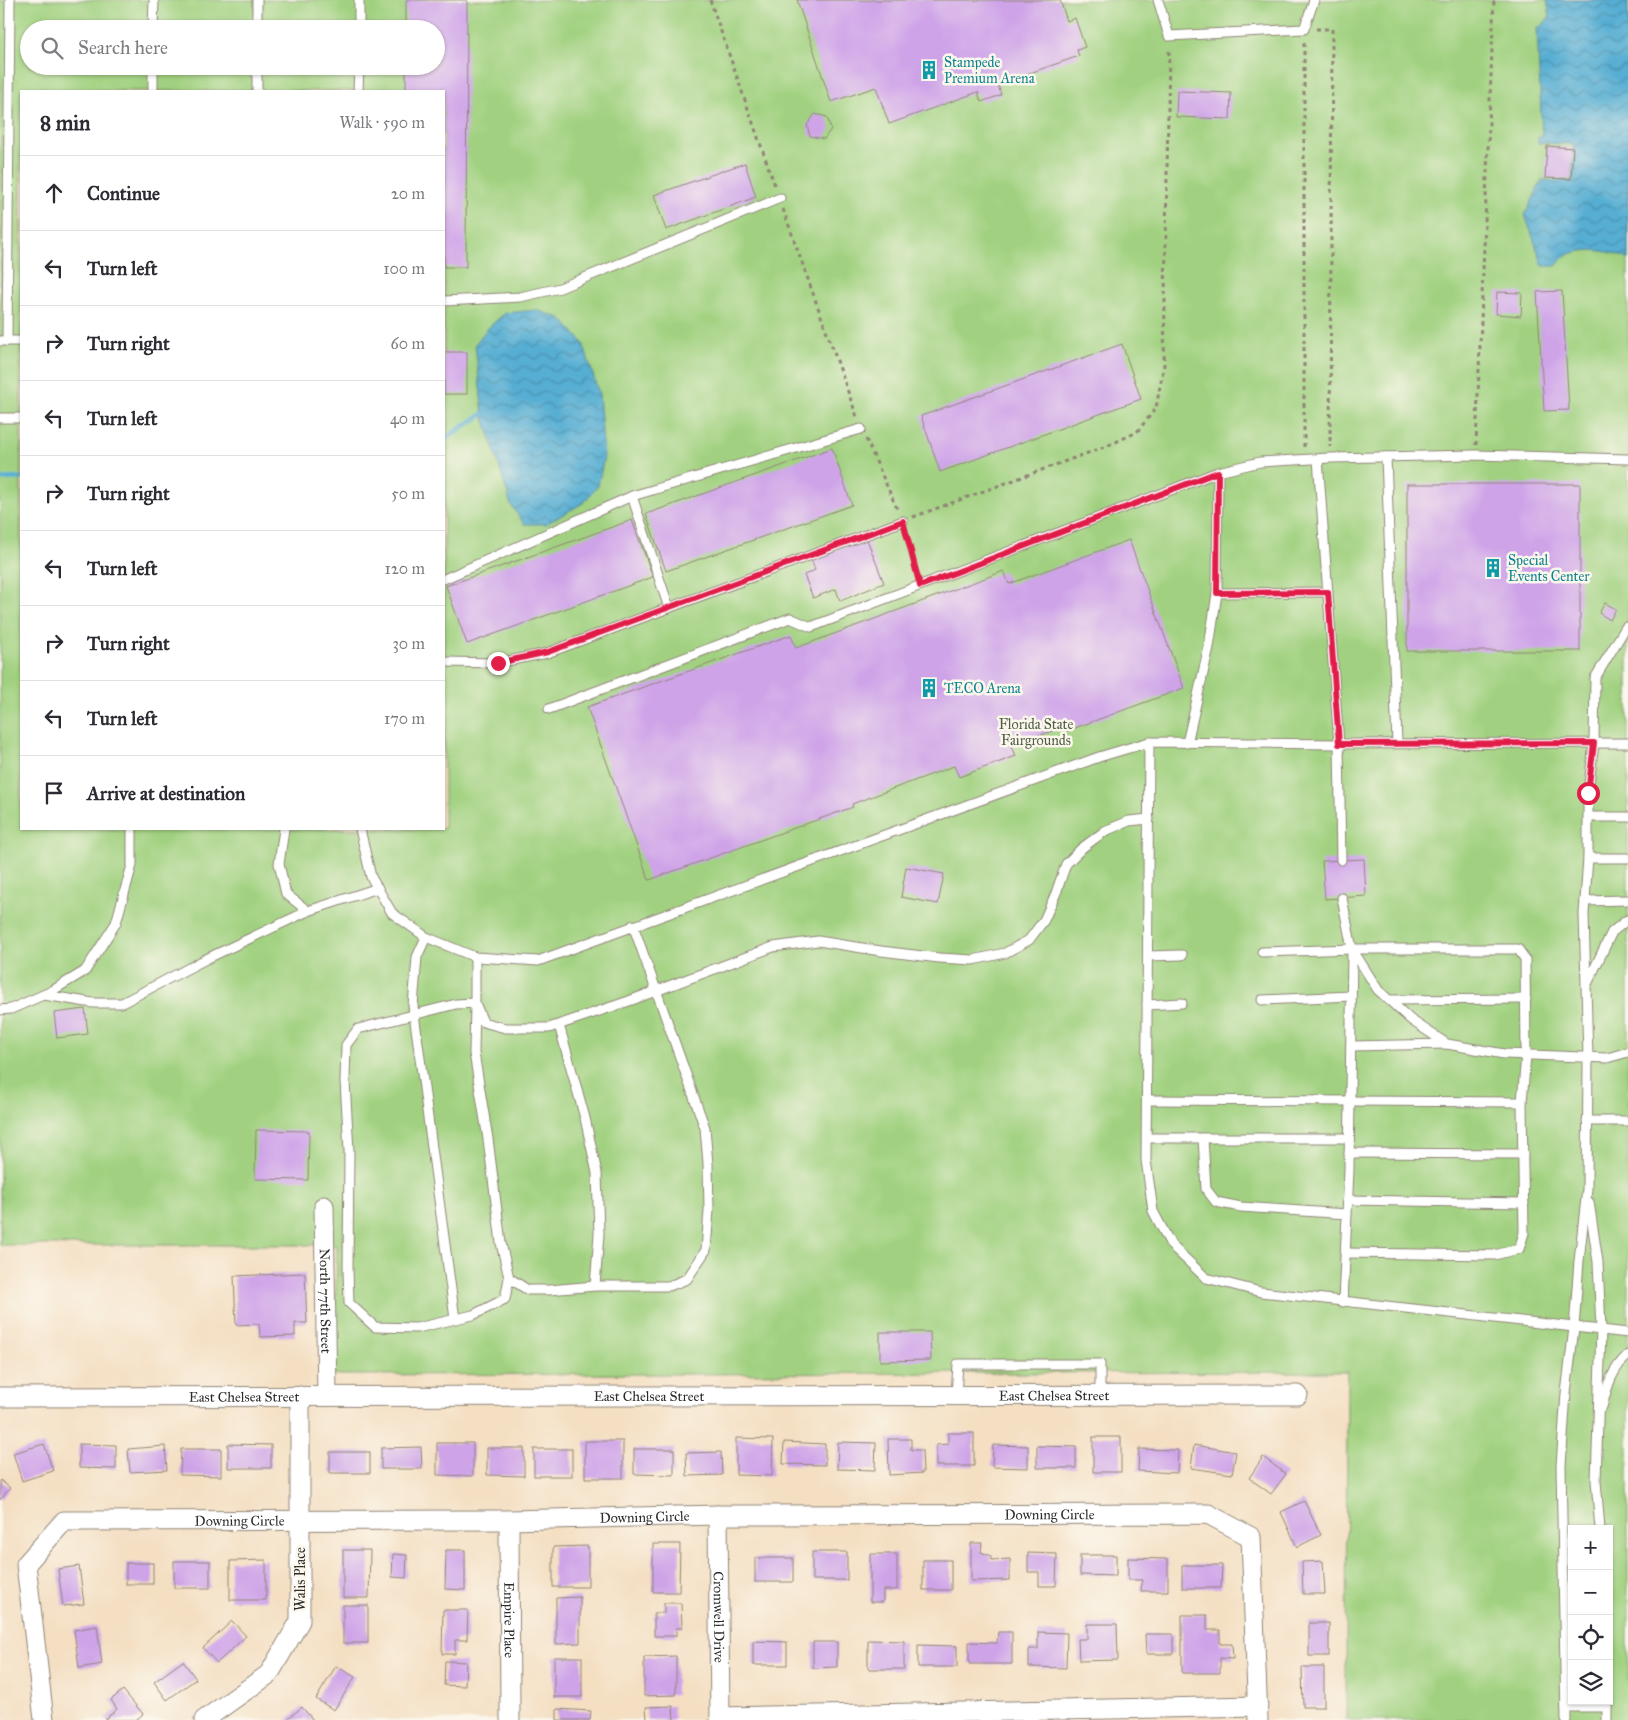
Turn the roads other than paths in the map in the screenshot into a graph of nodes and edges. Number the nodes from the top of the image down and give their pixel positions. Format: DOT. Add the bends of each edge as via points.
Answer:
graph roads {
  1 [pos="10,0"];
  2 [pos="154,0"];
  3 [pos="257,0"];
  4 [pos="359,0"];
  5 [pos="1158,0"];
  6 [pos="1314,0"];
  7 [pos="153,20"];
  8 [pos="257,20"];
  9 [pos="359,20"];
  10 [pos="153,75"];
  11 [pos="257,75"];
  12 [pos="359,75"];
  13 [pos="153,90"];
  14 [pos="257,90"];
  15 [pos="358,90"];
  16 [pos="780,198"];
  17 [pos="445,301"];
  18 [pos="4,341"];
  19 [pos="20,341"];
  20 [pos="0,418"];
  21 [pos="20,418"];
  22 [pos="861,428"];
  23 [pos="1386,457"];
  24 [pos="1318,459"];
  25 [pos="1628,459"];
  26 [pos="1218,472"];
  27 [pos="632,496"];
  28 [pos="903,521"];
  29 [pos="445,579"];
  30 [pos="1328,592"];
  31 [pos="1217,593"];
  32 [pos="669,608"];
  33 [pos="1628,629"];
  34 [pos="445,662"];
  35 [pos="549,709"];
  36 [pos="1149,742"];
  37 [pos="1187,742"];
  38 [pos="1397,743"];
  39 [pos="1594,743"];
  40 [pos="1628,743"];
  41 [pos="1339,744"];
  42 [pos="1589,817"];
  43 [pos="1628,817"];
  44 [pos="1149,820"];
  45 [pos="132,830"];
  46 [pos="284,830"];
  47 [pos="360,830"];
  48 [pos="1588,858"];
  49 [pos="1628,858"];
  50 [pos="1341,860"];
  51 [pos="378,888"];
  52 [pos="1342,898"];
  53 [pos="1628,900"];
  54 [pos="1585,901"];
  55 [pos="308,911"];
  56 [pos="1627,920"];
  57 [pos="633,925"];
  58 [pos="426,937"];
  59 [pos="1352,949"];
  60 [pos="1262,952"];
  61 [pos="1182,955"];
  62 [pos="1148,956"];
  63 [pos="475,957"];
  64 [pos="1586,987"];
  65 [pos="657,991"];
  66 [pos="44,995"];
  67 [pos="1351,996"];
  68 [pos="1526,999"];
  69 [pos="1262,1000"];
  70 [pos="1389,1000"];
  71 [pos="475,1002"];
  72 [pos="1182,1003"];
  73 [pos="1148,1004"];
  74 [pos="0,1010"];
  75 [pos="415,1015"];
  76 [pos="559,1025"];
  77 [pos="1447,1044"];
  78 [pos="1351,1046"];
  79 [pos="1628,1052"];
  80 [pos="1526,1055"];
  81 [pos="1588,1057"];
  82 [pos="1147,1100"];
  83 [pos="1350,1102"];
  84 [pos="1522,1102"];
  85 [pos="1628,1120"];
  86 [pos="1588,1121"];
  87 [pos="1147,1138"];
  88 [pos="1203,1138"];
  89 [pos="1349,1138"];
  90 [pos="1349,1153"];
  91 [pos="1523,1154"];
  92 [pos="1587,1189"];
  93 [pos="1347,1200"];
  94 [pos="1524,1203"];
  95 [pos="324,1206"];
  96 [pos="1347,1214"];
  97 [pos="1345,1253"];
  98 [pos="509,1278"];
  99 [pos="595,1286"];
  100 [pos="1342,1302"];
  101 [pos="455,1319"];
  102 [pos="1574,1328"];
  103 [pos="1601,1329"];
  104 [pos="1628,1333"];
  105 [pos="1628,1355"];
  106 [pos="1100,1395"];
  107 [pos="1298,1395"];
  108 [pos="300,1396"];
  109 [pos="326,1396"];
  110 [pos="956,1396"];
  111 [pos="0,1397"];
  112 [pos="1598,1422"];
  113 [pos="718,1515"];
  114 [pos="510,1520"];
  115 [pos="300,1521"];
  116 [pos="1600,1525"];
  117 [pos="1586,1705"];
  118 [pos="1607,1705"];
  119 [pos="1566,1706"];
  120 [pos="1258,1713"];
  121 [pos="720,1718"];
  122 [pos="44,1720"];
  123 [pos="204,1720"];
  124 [pos="510,1720"];
  125 [pos="1566,1720"];
  126 [pos="1607,1720"];
  1 -- 18 [label="lane"];
  2 -- 7 [label="lane"];
  3 -- 8 [label="lane"];
  4 -- 9 [label="lane"];
  5 -- 6 [label="lane" via="1169,36 1304,29"];
  10 -- 13 [label="lane"];
  11 -- 14 [label="lane"];
  12 -- 15 [label="lane"];
  16 -- 17 [label="lane" via="560,288 520,297"];
  18 -- 19 [label="lane"];
  20 -- 21 [label="lane"];
  22 -- 27 [label="lane"];
  23 -- 24 [label="lane"];
  23 -- 25 [label="lane" via="1475,455"];
  23 -- 38 [label="lane"];
  24 -- 26 [label="lane" via="1260,462"];
  24 -- 30 [label="lane"];
  26 -- 31 [label="lane"];
  26 -- 35 [label="lane" via="811,627 790,618"];
  27 -- 29 [label="lane"];
  27 -- 32 [label="lane"];
  28 -- 32 [label="lane"];
  30 -- 31 [label="lane"];
  30 -- 41 [label="lane"];
  31 -- 37 [label="lane" via="1209,647"];
  32 -- 34 [label="lane" via="548,652 498,663"];
  33 -- 39 [label="lane" via="1626,627 1595,678"];
  36 -- 37 [label="lane"];
  36 -- 44 [label="lane"];
  36 -- 57 [label="lane" via="1099,757"];
  37 -- 41 [label="lane"];
  38 -- 39 [label="lane"];
  38 -- 41 [label="lane"];
  39 -- 40 [label="lane"];
  39 -- 42 [label="lane" via="1588,793"];
  41 -- 50 [label="lane"];
  42 -- 43 [label="lane"];
  42 -- 48 [label="lane"];
  44 -- 62 [label="lane"];
  44 -- 65 [label="lane" via="1129,821 1105,830 1082,848 1066,864 1047,913 1029,940 1005,953 973,960 939,958 818,941 773,947"];
  45 -- 66 [label="lane" via="132,865 116,923 85,971"];
  46 -- 55 [label="lane" via="279,864 286,894"];
  47 -- 51 [label="lane" via="371,876"];
  48 -- 49 [label="lane"];
  48 -- 54 [label="lane"];
  51 -- 55 [label="lane"];
  51 -- 58 [label="lane" via="392,913"];
  52 -- 59 [label="lane"];
  53 -- 54 [label="lane"];
  54 -- 64 [label="lane"];
  55 -- 66 [label="lane" via="122,1003 93,1003"];
  56 -- 64 [label="lane" via="1612,932"];
  57 -- 63 [label="lane" via="538,961"];
  57 -- 65 [label="lane"];
  58 -- 63 [label="lane"];
  58 -- 75 [label="lane" via="417,957"];
  59 -- 60 [label="lane"];
  59 -- 67 [label="lane"];
  59 -- 68 [label="lane" via="1518,949 1526,958"];
  59 -- 70 [label="lane" via="1378,990"];
  61 -- 62 [label="lane"];
  62 -- 73 [label="lane"];
  63 -- 71 [label="lane"];
  64 -- 81 [label="lane"];
  65 -- 76 [label="lane"];
  65 -- 99 [label="lane" via="705,1128 709,1210 706,1250 687,1279 670,1286"];
  66 -- 74 [label="lane"];
  67 -- 69 [label="lane"];
  67 -- 78 [label="lane"];
  68 -- 70 [label="lane"];
  68 -- 80 [label="lane"];
  70 -- 77 [label="lane" via="1411,1020"];
  71 -- 75 [label="lane"];
  71 -- 76 [label="lane" via="483,1022 505,1028"];
  71 -- 98 [label="lane" via="474,1052 501,1243"];
  72 -- 73 [label="lane"];
  73 -- 82 [label="lane"];
  75 -- 101 [label="lane"];
  75 -- 101 [label="lane" via="358,1029 346,1044 349,1303 375,1327 417,1328"];
  76 -- 99 [label="lane" via="597,1173 599,1234"];
  77 -- 78 [label="lane"];
  77 -- 80 [label="lane"];
  78 -- 83 [label="lane"];
  79 -- 81 [label="lane" via="1607,1058"];
  80 -- 81 [label="lane"];
  80 -- 84 [label="lane"];
  81 -- 86 [label="lane"];
  82 -- 83 [label="lane"];
  82 -- 87 [label="lane"];
  83 -- 84 [label="lane"];
  83 -- 89 [label="lane"];
  84 -- 91 [label="lane"];
  85 -- 86 [label="lane"];
  86 -- 92 [label="lane"];
  87 -- 88 [label="lane"];
  87 -- 100 [label="lane" via="1146,1160 1153,1212 1171,1245 1206,1278 1261,1292"];
  88 -- 89 [label="lane"];
  88 -- 96 [label="lane" via="1206,1189 1216,1202 1241,1208"];
  89 -- 90 [label="lane"];
  90 -- 91 [label="lane"];
  90 -- 93 [label="lane"];
  91 -- 94 [label="lane"];
  92 -- 102 [label="lane"];
  92 -- 103 [label="lane" via="1598,1262"];
  93 -- 94 [label="lane"];
  93 -- 96 [label="lane"];
  94 -- 97 [label="lane" via="1524,1233 1519,1249 1494,1255"];
  95 -- 109 [label="street, North 77th Street"];
  96 -- 97 [label="lane"];
  97 -- 100 [label="lane"];
  98 -- 99 [label="lane" via="528,1290"];
  98 -- 101 [label="lane" via="505,1300 473,1315"];
  100 -- 102 [label="lane"];
  102 -- 103 [label="lane"];
  102 -- 119 [label="lane" via="1560,1466"];
  103 -- 104 [label="lane"];
  103 -- 112 [label="lane"];
  105 -- 112 [label="lane" via="1609,1380"];
  106 -- 107 [label="street, East Chelsea Street"];
  106 -- 110 [label="street, East Chelsea Street"];
  106 -- 110 [label="lane" via="1100,1364 958,1364"];
  108 -- 109 [label="street, East Chelsea Street"];
  108 -- 111 [label="street, East Chelsea Street"];
  108 -- 115 [label="street, Walis Place"];
  109 -- 110 [label="street, East Chelsea Street"];
  112 -- 116 [label="lane" via="1596,1481"];
  113 -- 114 [label="street, Downing Circle"];
  113 -- 120 [label="street, Downing Circle" via="1208,1514 1251,1537"];
  113 -- 121 [label="street, Cromwell Drive"];
  114 -- 115 [label="street, Downing Circle"];
  114 -- 124 [label="street, Empire Place"];
  115 -- 122 [label="street, Downing Circle" via="64,1522 26,1564"];
  115 -- 123 [label="street, Walis Place" via="300,1621 269,1674"];
  117 -- 119 [label="lane"];
  118 -- 126 [label="lane"];
  119 -- 125 [label="lane"];
  120 -- 121 [label="street"];
}
